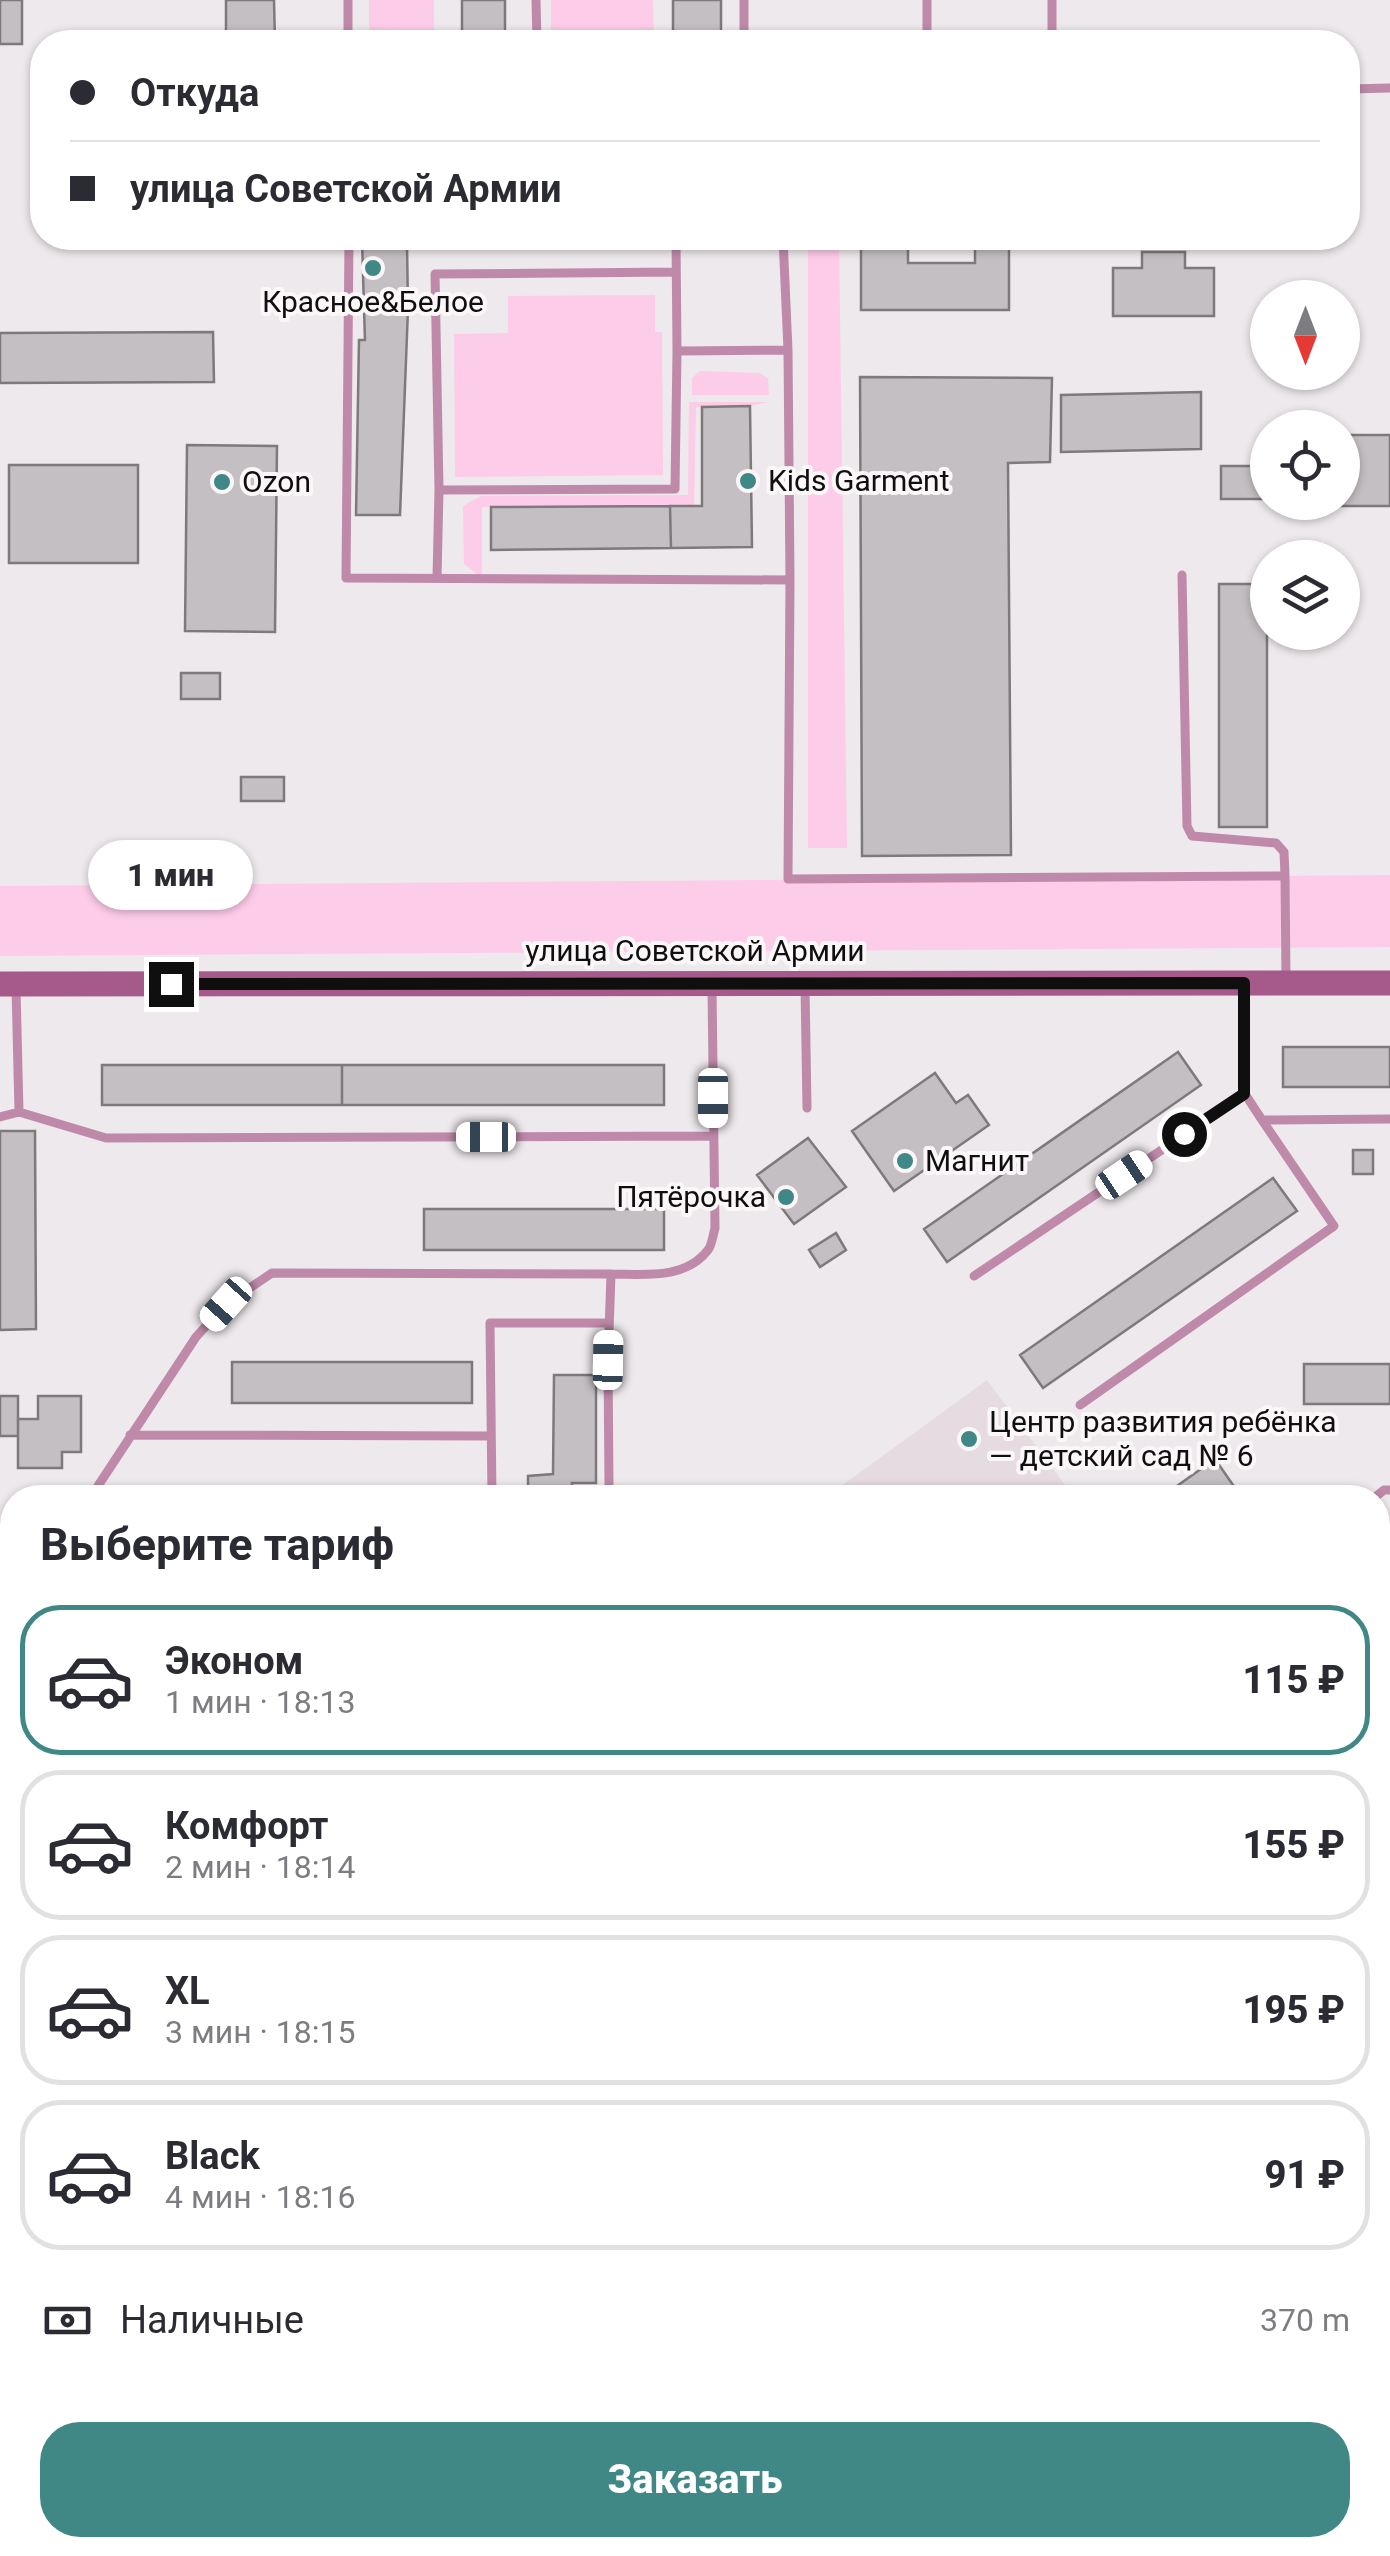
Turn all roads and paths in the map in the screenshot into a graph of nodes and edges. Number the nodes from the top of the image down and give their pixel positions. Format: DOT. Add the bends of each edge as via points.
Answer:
graph roads {
  1 [pos="348,0"];
  2 [pos="536,0"];
  3 [pos="744,0"];
  4 [pos="927,0"];
  5 [pos="1052,0"];
  6 [pos="348,30"];
  7 [pos="537,30"];
  8 [pos="744,30"];
  9 [pos="928,30"];
  10 [pos="1052,30"];
  11 [pos="1360,88"];
  12 [pos="1390,88"];
  13 [pos="349,250"];
  14 [pos="676,250"];
  15 [pos="784,250"];
  16 [pos="676,272"];
  17 [pos="788,350"];
  18 [pos="677,351"];
  19 [pos="439,490"];
  20 [pos="1182,575"];
  21 [pos="437,578"];
  22 [pos="790,580"];
  23 [pos="1285,876"];
  24 [pos="712,983"];
  25 [pos="806,983"];
  26 [pos="1244,983"];
  27 [pos="1390,983"];
  28 [pos="8,984"];
  29 [pos="1286,984"];
  30 [pos="1244,1094"];
  31 [pos="807,1108"];
  32 [pos="18,1112"];
  33 [pos="0,1117"];
  34 [pos="1390,1119"];
  35 [pos="1262,1120"];
  36 [pos="714,1136"];
  37 [pos="611,1274"];
  38 [pos="974,1276"];
  39 [pos="608,1323"];
  40 [pos="1080,1406"];
  41 [pos="130,1435"];
  42 [pos="491,1436"];
  43 [pos="98,1485"];
  44 [pos="492,1485"];
  45 [pos="609,1485"];
  46 [pos="0,1587"];
  47 [pos="0,1637"];
  1 -- 6 [label="lane"];
  2 -- 7 [label="lane"];
  3 -- 8 [label="lane"];
  4 -- 9 [label="lane"];
  5 -- 10 [label="lane"];
  11 -- 12 [label="lane"];
  13 -- 21 [label="lane" via="346,578"];
  14 -- 16 [label="lane"];
  15 -- 17 [label="lane"];
  16 -- 18 [label="lane"];
  16 -- 19 [label="lane" via="436,274"];
  17 -- 18 [label="lane"];
  17 -- 22 [label="lane"];
  18 -- 19 [label="lane" via="675,489"];
  19 -- 21 [label="lane"];
  20 -- 23 [label="lane" via="1187,826 1192,836 1276,843 1284,852"];
  21 -- 22 [label="lane"];
  22 -- 23 [label="lane" via="788,879"];
  23 -- 29 [label="lane"];
  24 -- 25 [label="main road, улица Советской Армии"];
  24 -- 28 [label="main road, улица Советской Армии"];
  24 -- 36 [label="lane"];
  25 -- 26 [label="main road, улица Советской Армии"];
  25 -- 31 [label="lane"];
  26 -- 29 [label="main road, улица Советской Армии"];
  26 -- 30 [label="lane"];
  27 -- 29 [label="main road, улица Советской Армии"];
  28 -- 32 [label="lane"];
  30 -- 35 [label="lane"];
  30 -- 38 [label="lane"];
  32 -- 33 [label="lane"];
  32 -- 36 [label="lane" via="106,1138"];
  34 -- 35 [label="lane"];
  35 -- 40 [label="lane" via="1334,1226"];
  36 -- 37 [label="lane" via="715,1228 709,1249 687,1268 664,1274"];
  37 -- 39 [label="lane"];
  37 -- 41 [label="lane" via="272,1274 226,1304 196,1337"];
  39 -- 42 [label="lane" via="490,1324"];
  39 -- 45 [label="lane"];
  41 -- 42 [label="lane"];
  41 -- 43 [label="lane"];
  42 -- 44 [label="lane"];
  46 -- 47 [label="lane"];
}
